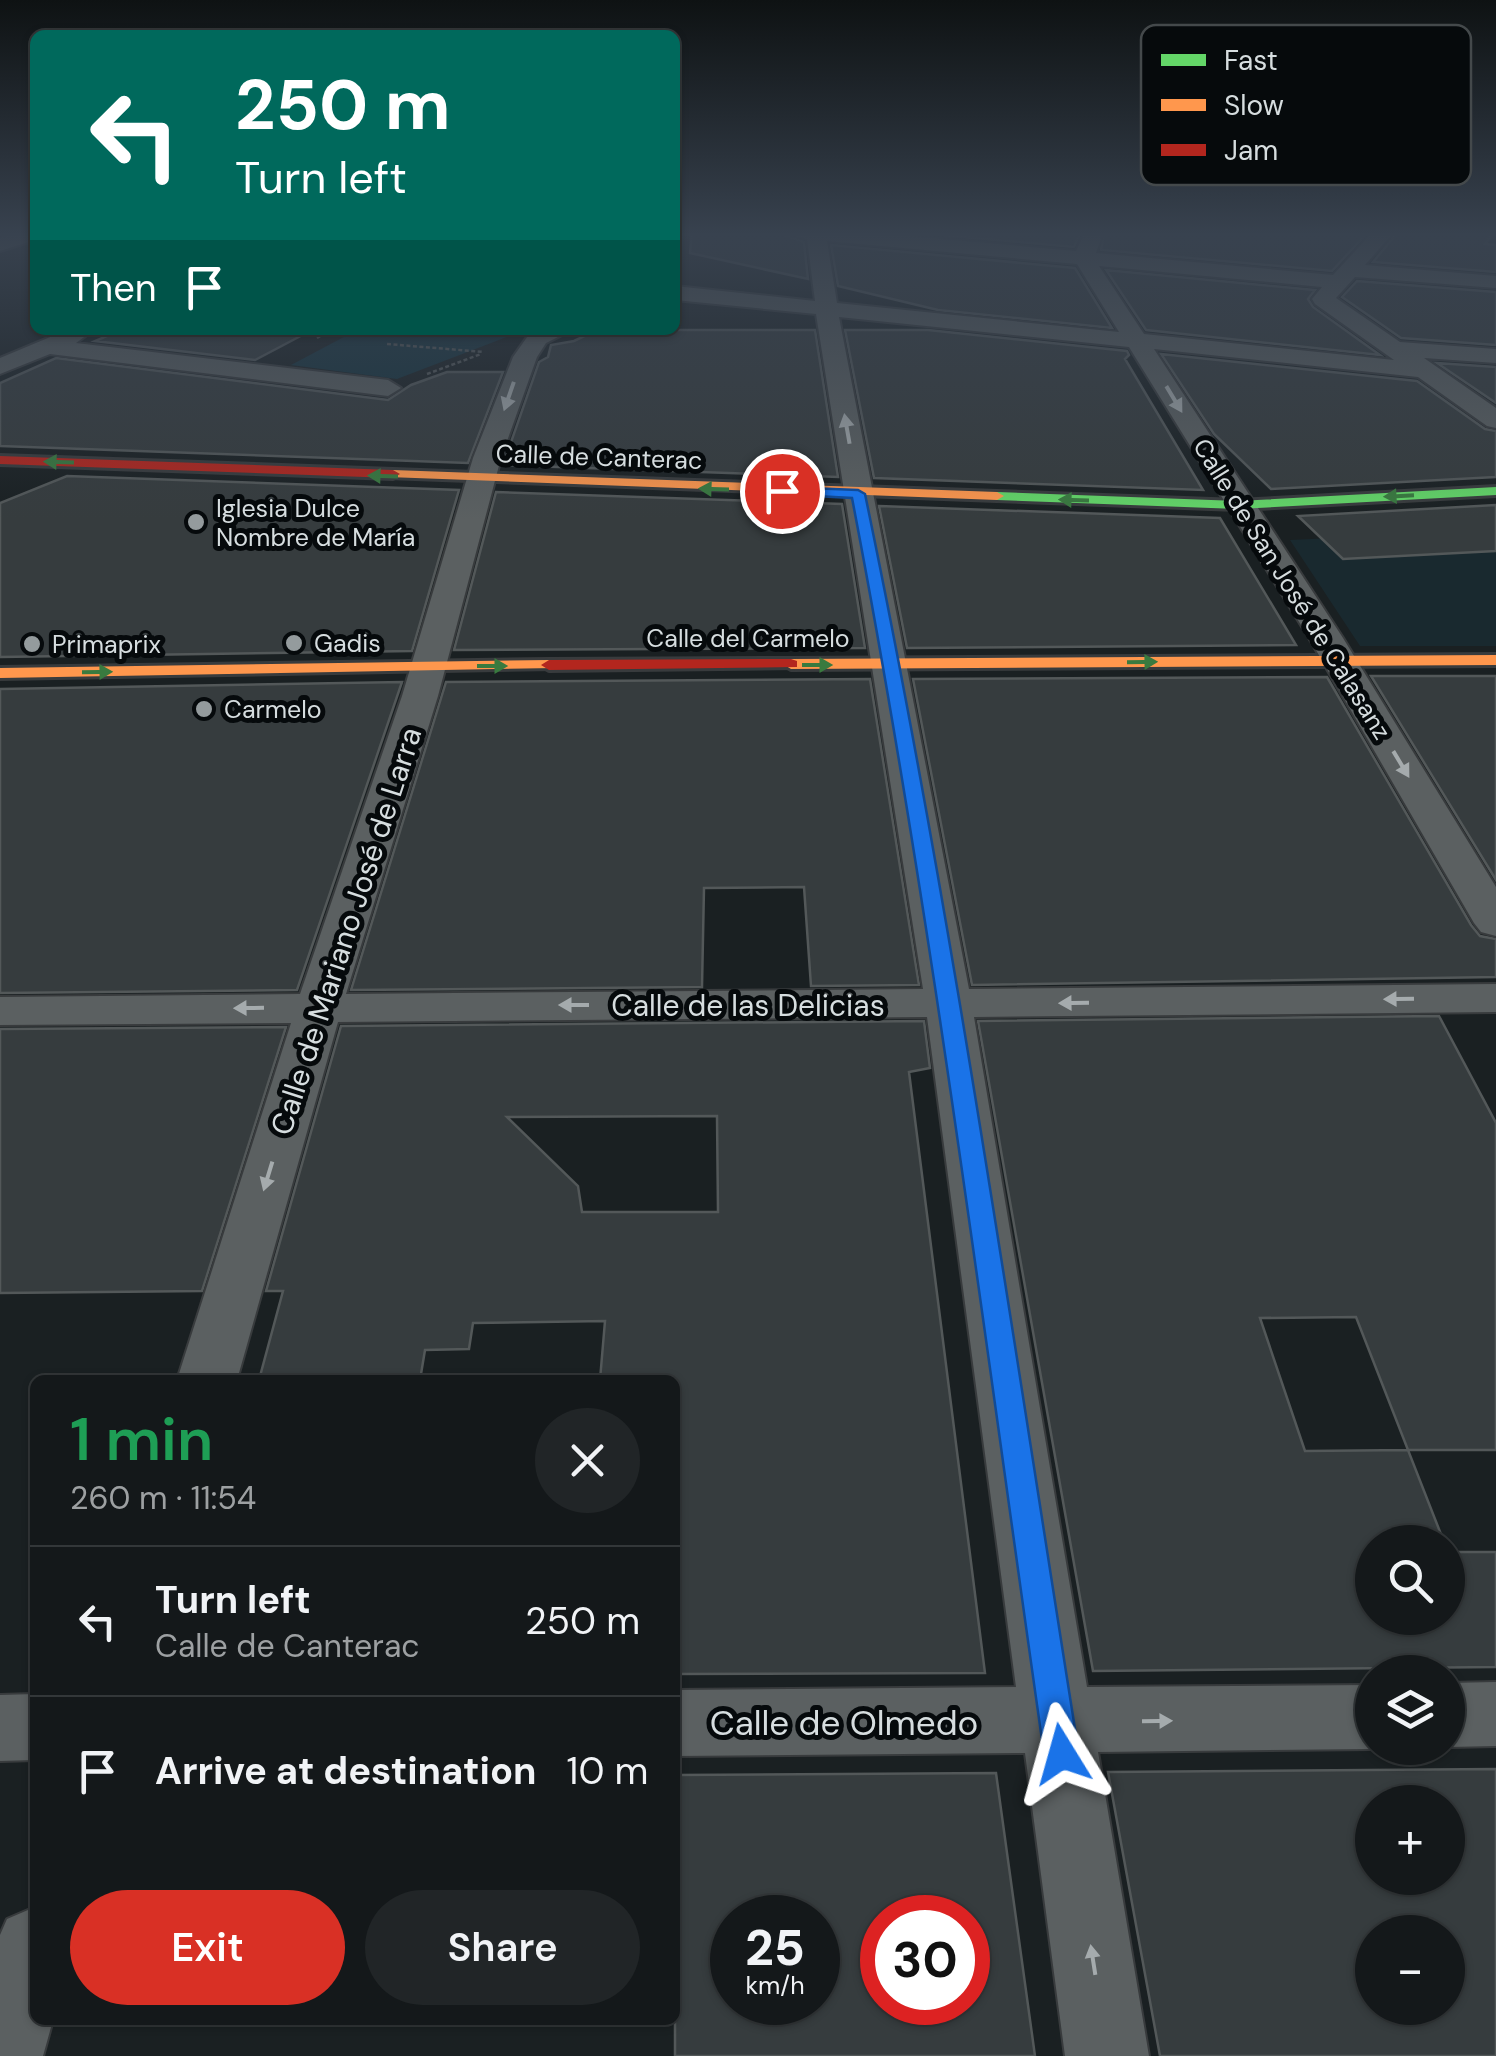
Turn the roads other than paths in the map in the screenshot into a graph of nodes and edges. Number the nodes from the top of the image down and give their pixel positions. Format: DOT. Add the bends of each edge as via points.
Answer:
graph roads {
  1 [pos="829,328"];
  2 [pos="1002,328"];
  3 [pos="1132,328"];
  4 [pos="1365,328"];
  5 [pos="76,335"];
  6 [pos="546,335"];
  7 [pos="1139,342"];
  8 [pos="48,347"];
  9 [pos="1394,348"];
  10 [pos="1496,356"];
  11 [pos="0,368"];
  12 [pos="1424,370"];
  13 [pos="388,388"];
  14 [pos="1496,420"];
  15 [pos="0,460"];
  16 [pos="481,480"];
  17 [pos="1496,491"];
  18 [pos="858,494"];
  19 [pos="1238,506"];
  20 [pos="1339,660"];
  21 [pos="1496,660"];
  22 [pos="891,665"];
  23 [pos="430,666"];
  24 [pos="0,673"];
  25 [pos="1496,923"];
  26 [pos="1496,998"];
  27 [pos="949,1005"];
  28 [pos="319,1006"];
  29 [pos="0,1011"];
  30 [pos="208,1375"];
  31 [pos="1496,1714"];
  32 [pos="1465,1715"];
  33 [pos="1355,1716"];
  34 [pos="1057,1722"];
  35 [pos="680,1724"];
  36 [pos="30,1727"];
  37 [pos="0,1728"];
  38 [pos="30,1963"];
  39 [pos="1,2056"];
  40 [pos="1108,2056"];
  18 -- 1 [label="street, one-way"];
  2 -- 7 [label="street"];
  3 -- 7 [label="street, Calle de San José de Calasanz"];
  4 -- 9 [label="street"];
  5 -- 8 [label="street"];
  6 -- 16 [label="street, Calle de Mariano José de Larra, one-way" via="524,357"];
  7 -- 12 [label="street"];
  7 -- 19 [label="street, Calle de San José de Calasanz, one-way"];
  8 -- 11 [label="street"];
  8 -- 13 [label="street"];
  9 -- 10 [label="street"];
  9 -- 12 [label="street"];
  12 -- 14 [label="street"];
  16 -- 15 [label="street, Calle de Canterac, one-way"];
  18 -- 16 [label="street, Calle de Canterac, one-way"];
  16 -- 23 [label="street, Calle de Mariano José de Larra"];
  17 -- 19 [label="street, Calle de Canterac, one-way"];
  19 -- 18 [label="street, Calle de Canterac, one-way"];
  18 -- 22 [label="street"];
  19 -- 20 [label="street, Calle de San José de Calasanz"];
  20 -- 21 [label="street, Calle del Carmelo"];
  22 -- 20 [label="street, Calle del Carmelo, one-way"];
  20 -- 25 [label="street, Calle de San José de Calasanz, one-way"];
  23 -- 22 [label="street, Calle del Carmelo, one-way"];
  22 -- 27 [label="street"];
  24 -- 23 [label="street, Calle del Carmelo, one-way"];
  23 -- 28 [label="street, Calle de Mariano José de Larra"];
  26 -- 27 [label="street, Calle de las Delicias, one-way"];
  27 -- 28 [label="street, Calle de las Delicias, one-way"];
  27 -- 34 [label="street"];
  28 -- 29 [label="street, Calle de las Delicias, one-way"];
  28 -- 30 [label="street, Calle de Mariano José de Larra, one-way"];
  31 -- 32 [label="street"];
  34 -- 33 [label="street, Calle de Olmedo, one-way"];
  34 -- 35 [label="street, Calle de Olmedo"];
  40 -- 34 [label="street, one-way"];
  36 -- 37 [label="street"];
  38 -- 39 [label="street"];
}
